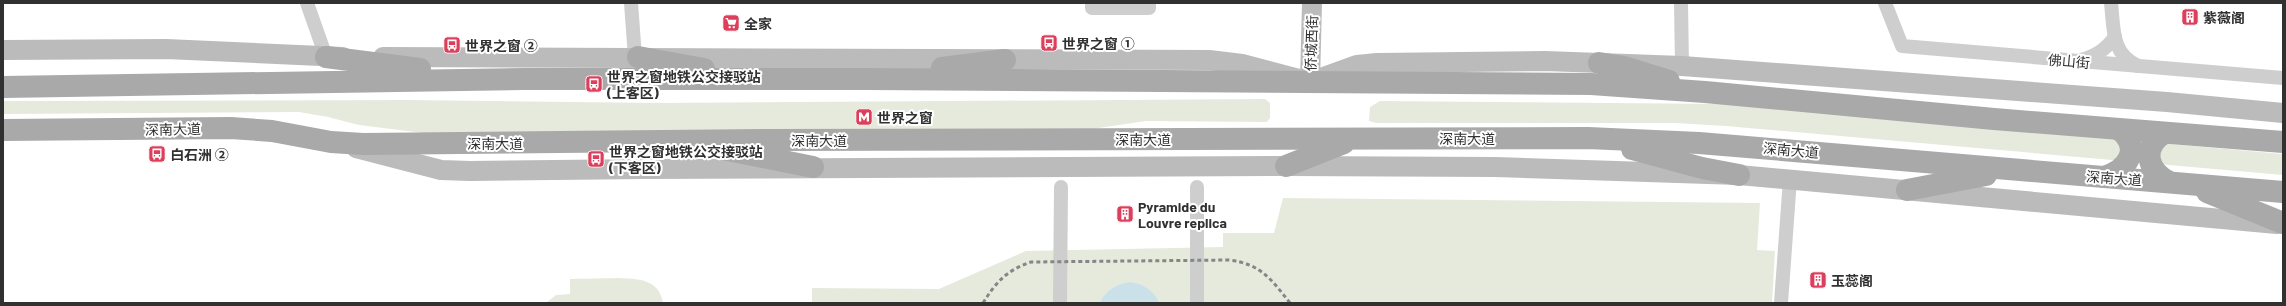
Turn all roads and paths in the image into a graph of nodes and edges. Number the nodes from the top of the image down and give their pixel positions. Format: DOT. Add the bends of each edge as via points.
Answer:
graph roads {
  1 [pos="307,3"];
  2 [pos="631,3"];
  3 [pos="1092,3"];
  4 [pos="1149,3"];
  5 [pos="1312,3"];
  6 [pos="1682,3"];
  7 [pos="1885,3"];
  8 [pos="2111,3"];
  9 [pos="2114,37"];
  10 [pos="3,50"];
  11 [pos="326,57"];
  12 [pos="636,57"];
  13 [pos="1004,60"];
  14 [pos="2076,61"];
  15 [pos="1600,63"];
  16 [pos="1682,66"];
  17 [pos="2140,67"];
  18 [pos="2283,78"];
  19 [pos="524,79"];
  20 [pos="761,79"];
  21 [pos="867,79"];
  22 [pos="1310,82"];
  23 [pos="3,87"];
  24 [pos="1705,92"];
  25 [pos="2283,113"];
  26 [pos="2119,129"];
  27 [pos="3,130"];
  28 [pos="2164,132"];
  29 [pos="1588,138"];
  30 [pos="1356,139"];
  31 [pos="678,140"];
  32 [pos="331,142"];
  33 [pos="2283,142"];
  34 [pos="1286,166"];
  35 [pos="813,168"];
  36 [pos="2013,169"];
  37 [pos="1739,175"];
  38 [pos="2104,177"];
  39 [pos="1790,179"];
  40 [pos="2177,183"];
  41 [pos="1061,187"];
  42 [pos="1197,187"];
  43 [pos="1906,190"];
  44 [pos="2283,192"];
  45 [pos="2283,224"];
  46 [pos="1060,303"];
  47 [pos="1197,303"];
  48 [pos="1781,303"];
  1 -- 11 [label="street"];
  2 -- 12 [label="street"];
  3 -- 4 [label="street" via="1092,8 1149,8"];
  5 -- 22 [label="main road, 侨城西街"];
  6 -- 16 [label="street"];
  7 -- 14 [label="street, 佛山街" via="1902,46"];
  8 -- 9 [label="street"];
  9 -- 14 [label="street" via="2106,48 2093,56"];
  9 -- 17 [label="street" via="2126,61"];
  10 -- 11 [label="main road" via="166,49"];
  11 -- 12 [label="main road"];
  11 -- 19 [label="main road"];
  12 -- 13 [label="main road"];
  12 -- 20 [label="main road"];
  13 -- 21 [label="main road"];
  13 -- 22 [label="main road" via="1209,60 1242,64"];
  14 -- 17 [label="street, 佛山街"];
  15 -- 16 [label="main road"];
  15 -- 22 [label="main road" via="1377,62 1357,65"];
  15 -- 24 [label="main road" via="1624,67"];
  16 -- 25 [label="main road"];
  17 -- 18 [label="street, 佛山街"];
  19 -- 20 [label="main road"];
  19 -- 23 [label="main road"];
  20 -- 21 [label="main road"];
  21 -- 22 [label="main road"];
  22 -- 24 [label="main road" via="1591,84"];
  24 -- 26 [label="main road"];
  26 -- 28 [label="main road"];
  26 -- 38 [label="main road" via="2129,140 2130,156 2122,170"];
  27 -- 32 [label="main road, 深南大道" via="231,128 272,131"];
  28 -- 33 [label="main road"];
  28 -- 40 [label="main road" via="2152,143 2149,157 2155,172"];
  29 -- 30 [label="main road, 深南大道"];
  29 -- 36 [label="main road, 深南大道" via="1699,143"];
  29 -- 37 [label="main road" via="1702,168"];
  30 -- 31 [label="main road, 深南大道"];
  30 -- 34 [label="main road"];
  31 -- 32 [label="main road, 深南大道" via="503,144"];
  31 -- 35 [label="main road"];
  32 -- 35 [label="main road" via="441,170"];
  34 -- 35 [label="main road"];
  34 -- 37 [label="main road" via="1495,167"];
  36 -- 38 [label="main road, 深南大道"];
  36 -- 43 [label="main road"];
  37 -- 39 [label="main road"];
  38 -- 40 [label="main road, 深南大道"];
  39 -- 43 [label="main road"];
  39 -- 48 [label="street"];
  40 -- 44 [label="main road, 深南大道"];
  40 -- 45 [label="main road"];
  41 -- 46 [label="street"];
  42 -- 47 [label="street"];
  43 -- 45 [label="main road"];
}
